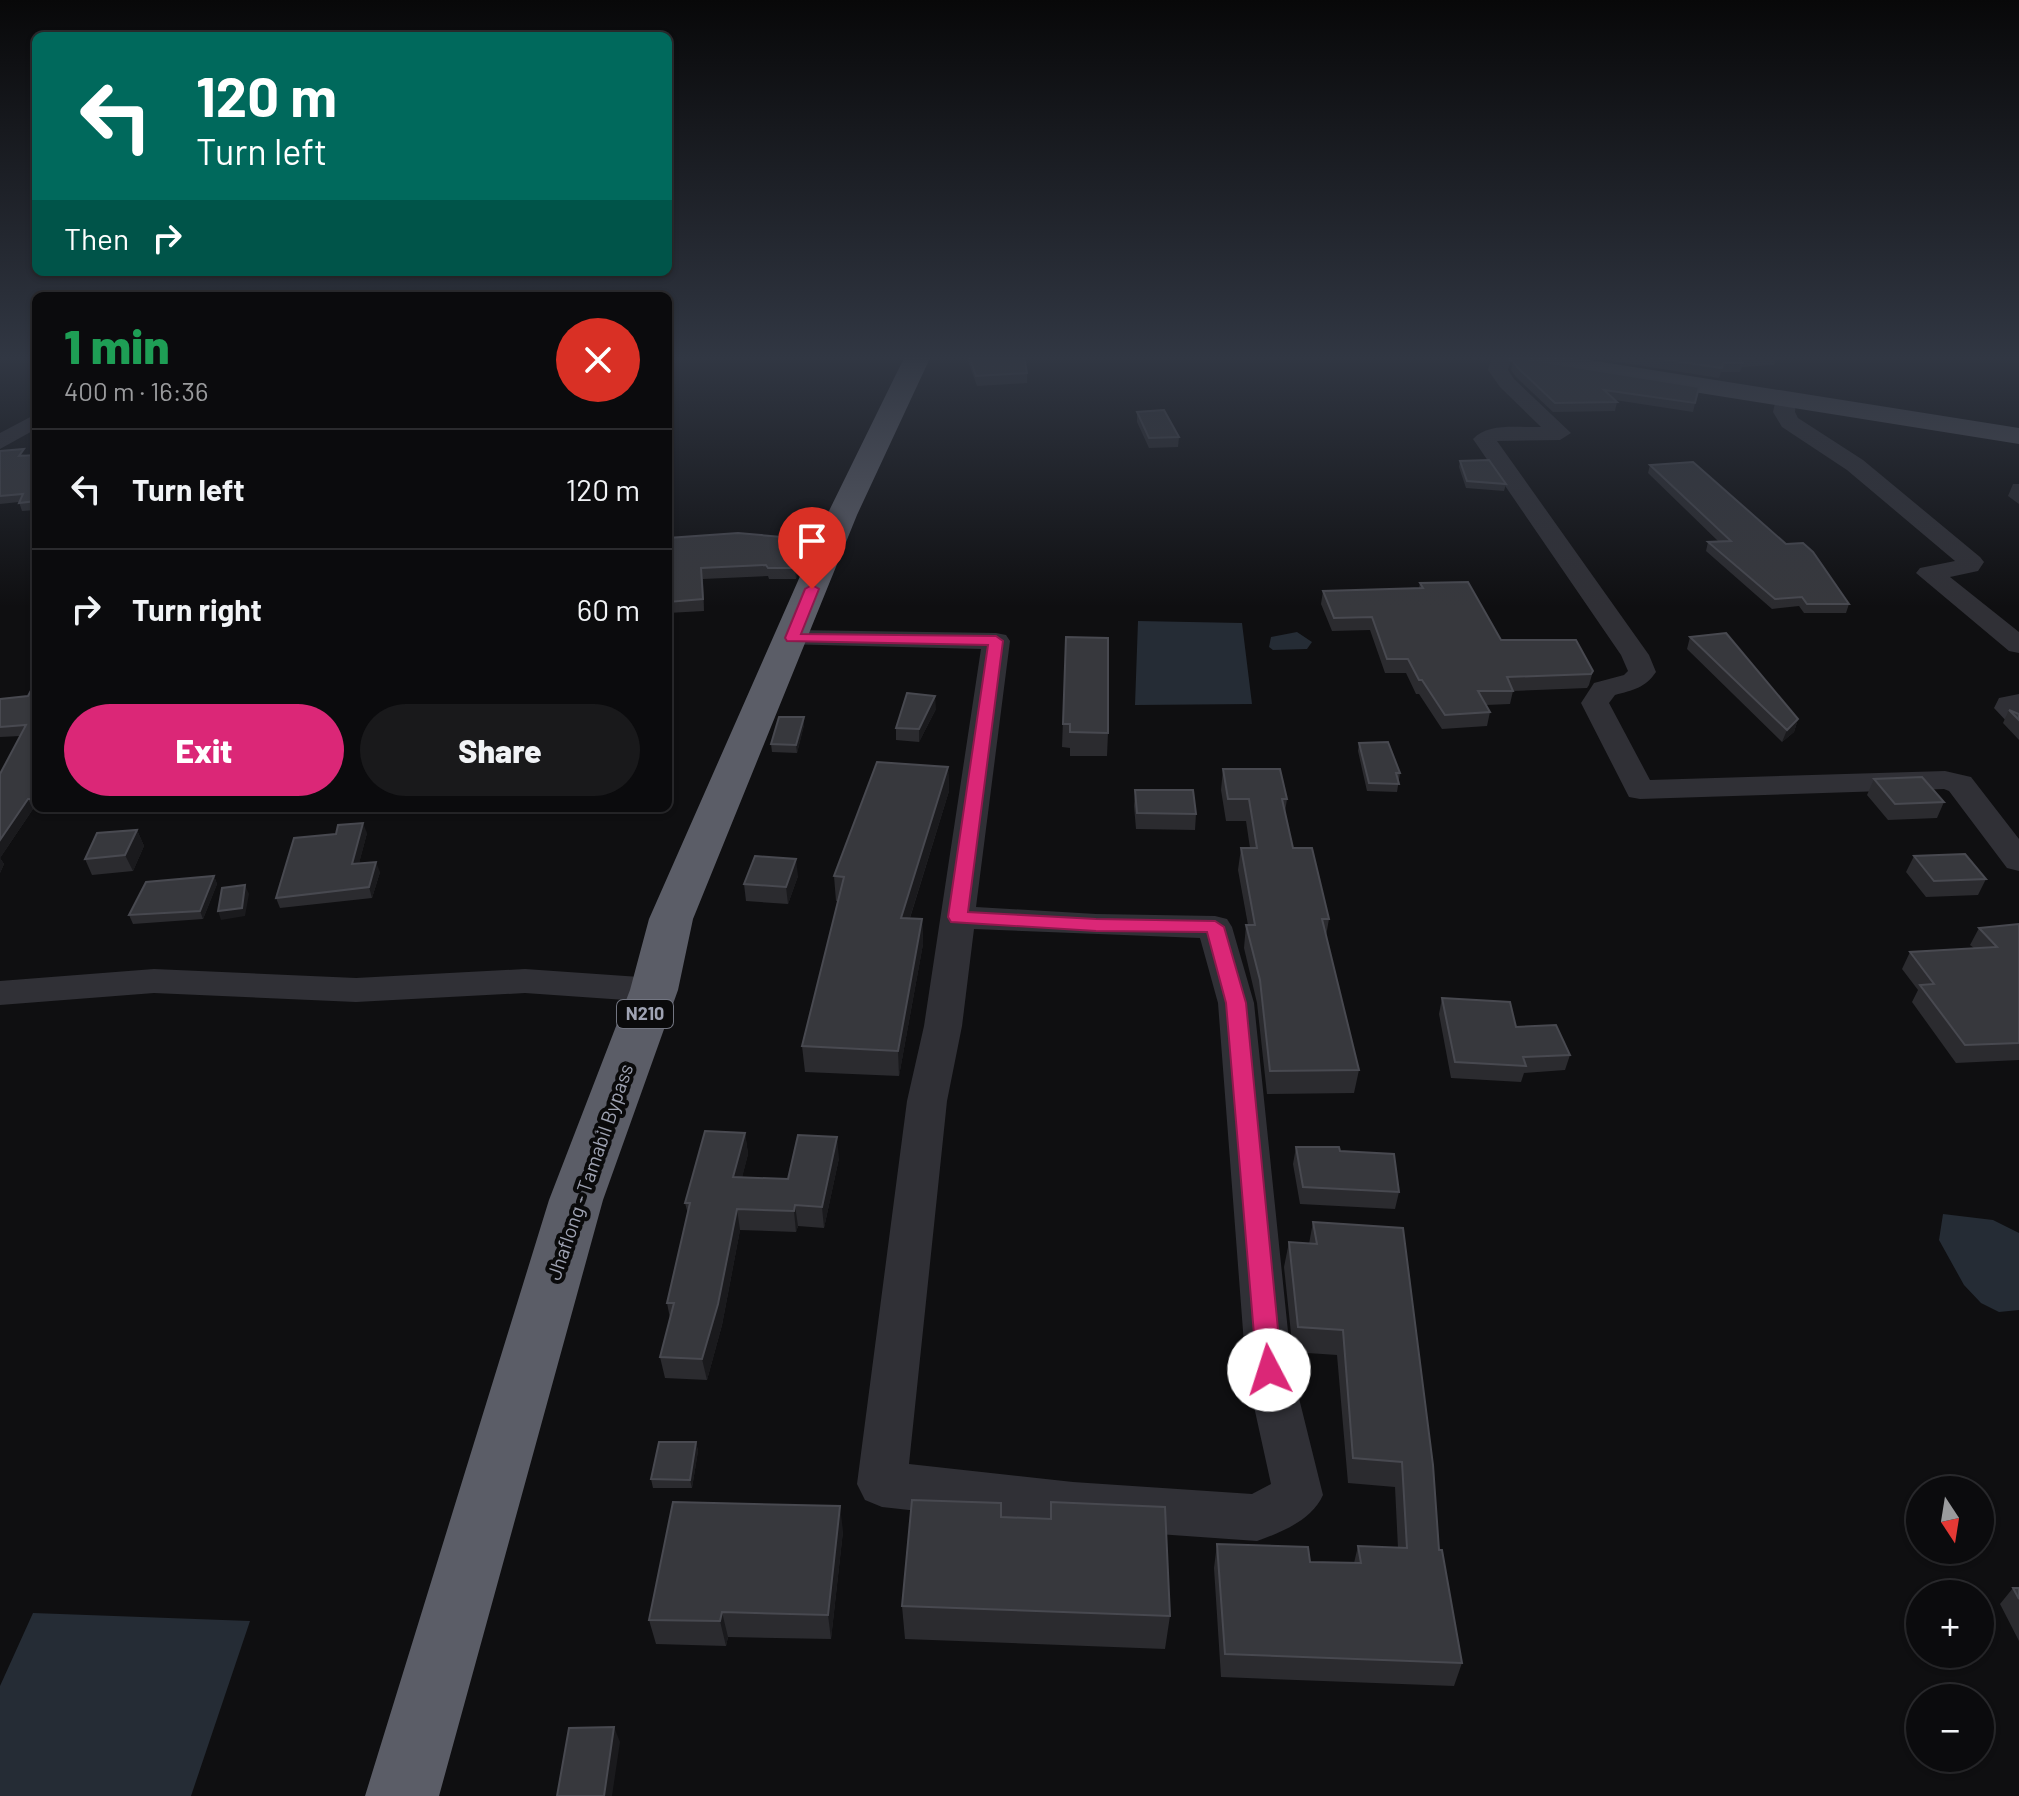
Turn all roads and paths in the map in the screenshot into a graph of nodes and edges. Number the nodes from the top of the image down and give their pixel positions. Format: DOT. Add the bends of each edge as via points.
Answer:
graph roads {
  1 [pos="878,440"];
  2 [pos="1485,440"];
  3 [pos="1817,440"];
  4 [pos="792,638"];
  5 [pos="2019,645"];
  6 [pos="2019,703"];
  7 [pos="2019,718"];
  8 [pos="2015,850"];
  9 [pos="958,917"];
  10 [pos="654,990"];
  11 [pos="0,993"];
  12 [pos="402,1796"];
  1 -- 4 [label="highway, Jhaflong - Tamabil Bypass / N210"];
  2 -- 8 [label="street" via="1635,655 1642,672 1634,681 1604,689 1595,703 1640,790 1945,780 1960,784"];
  3 -- 5 [label="street" via="1971,562 1929,573"];
  4 -- 9 [label="street" via="996,641"];
  4 -- 10 [label="highway, Jhaflong - Tamabil Bypass / N210" via="671,919"];
  6 -- 7 [label="street" via="2008,708"];
  9 -- 9 [label="street" via="927,1101 882,1484 1257,1518 1298,1495 1269,1370 1236,1003 1215,927"];
  10 -- 11 [label="street" via="525,981 356,990 154,981"];
  10 -- 12 [label="highway, Jhaflong - Tamabil Bypass / N210" via="576,1200"];
}
